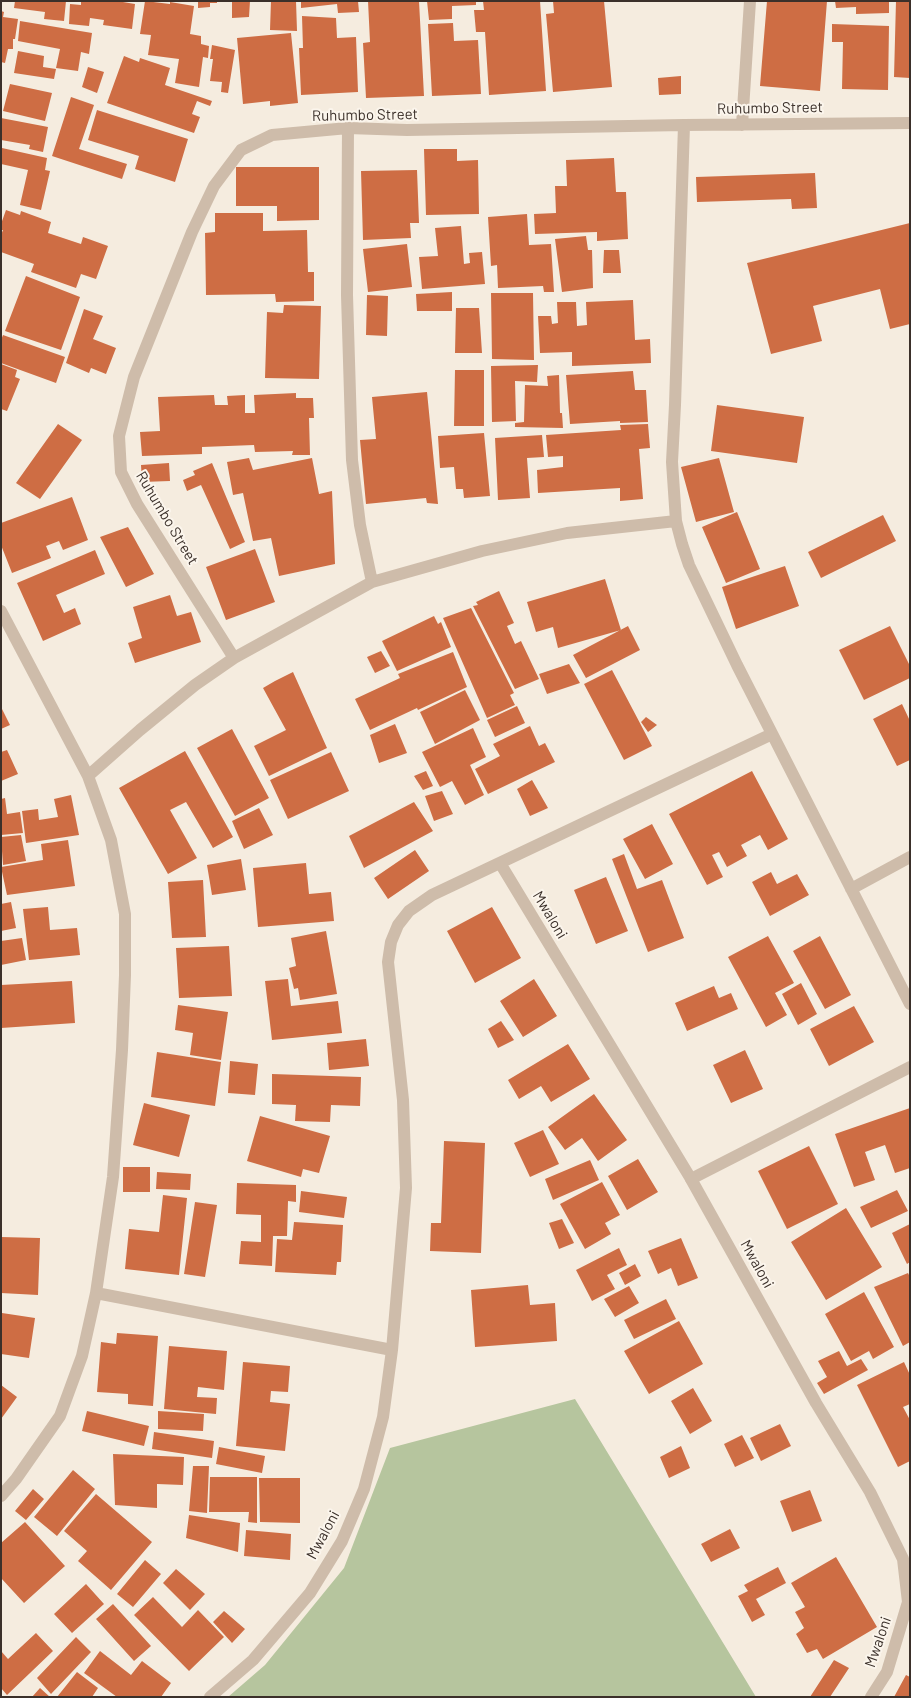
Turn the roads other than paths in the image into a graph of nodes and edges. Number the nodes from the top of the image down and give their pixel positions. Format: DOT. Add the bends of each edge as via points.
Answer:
graph roads {
  1 [pos="750,1"];
  2 [pos="910,123"];
  3 [pos="684,125"];
  4 [pos="742,125"];
  5 [pos="348,128"];
  6 [pos="676,521"];
  7 [pos="372,582"];
  8 [pos="1,611"];
  9 [pos="234,658"];
  10 [pos="772,734"];
  11 [pos="88,776"];
  12 [pos="910,857"];
  13 [pos="500,863"];
  14 [pos="851,889"];
  15 [pos="910,1004"];
  16 [pos="910,1067"];
  17 [pos="691,1179"];
  18 [pos="96,1293"];
  19 [pos="392,1350"];
  20 [pos="1,1496"];
  21 [pos="210,1697"];
  22 [pos="871,1697"];
  1 -- 4 [label="street"];
  2 -- 4 [label="street, Ruhumbo Street"];
  3 -- 4 [label="street, Ruhumbo Street"];
  3 -- 5 [label="street, Ruhumbo Street" via="407,130"];
  3 -- 6 [label="street" via="672,462"];
  5 -- 7 [label="street" via="347,295 352,460 360,525"];
  5 -- 9 [label="street, Ruhumbo Street" via="272,135 241,150 214,186 192,232 134,377 119,436 121,472 137,504"];
  6 -- 7 [label="street" via="557,535 482,551"];
  6 -- 10 [label="street" via="689,565"];
  7 -- 9 [label="street"];
  8 -- 11 [label="street"];
  9 -- 11 [label="street" via="195,685"];
  10 -- 13 [label="street, Mwaloni"];
  10 -- 14 [label="street"];
  11 -- 18 [label="street" via="111,840 125,914 121,1069 112,1177"];
  12 -- 14 [label="street"];
  13 -- 17 [label="street, Mwaloni"];
  13 -- 19 [label="street, Mwaloni" via="432,895 409,911 391,942 388,962 403,1100 406,1188"];
  14 -- 15 [label="street"];
  16 -- 17 [label="street"];
  17 -- 22 [label="street, Mwaloni" via="816,1403 870,1492 902,1559 908,1602 886,1672"];
  18 -- 19 [label="street"];
  18 -- 20 [label="street" via="82,1356 60,1416"];
  19 -- 21 [label="street, Mwaloni" via="381,1426 364,1489 342,1541 310,1593 253,1660"];
}
